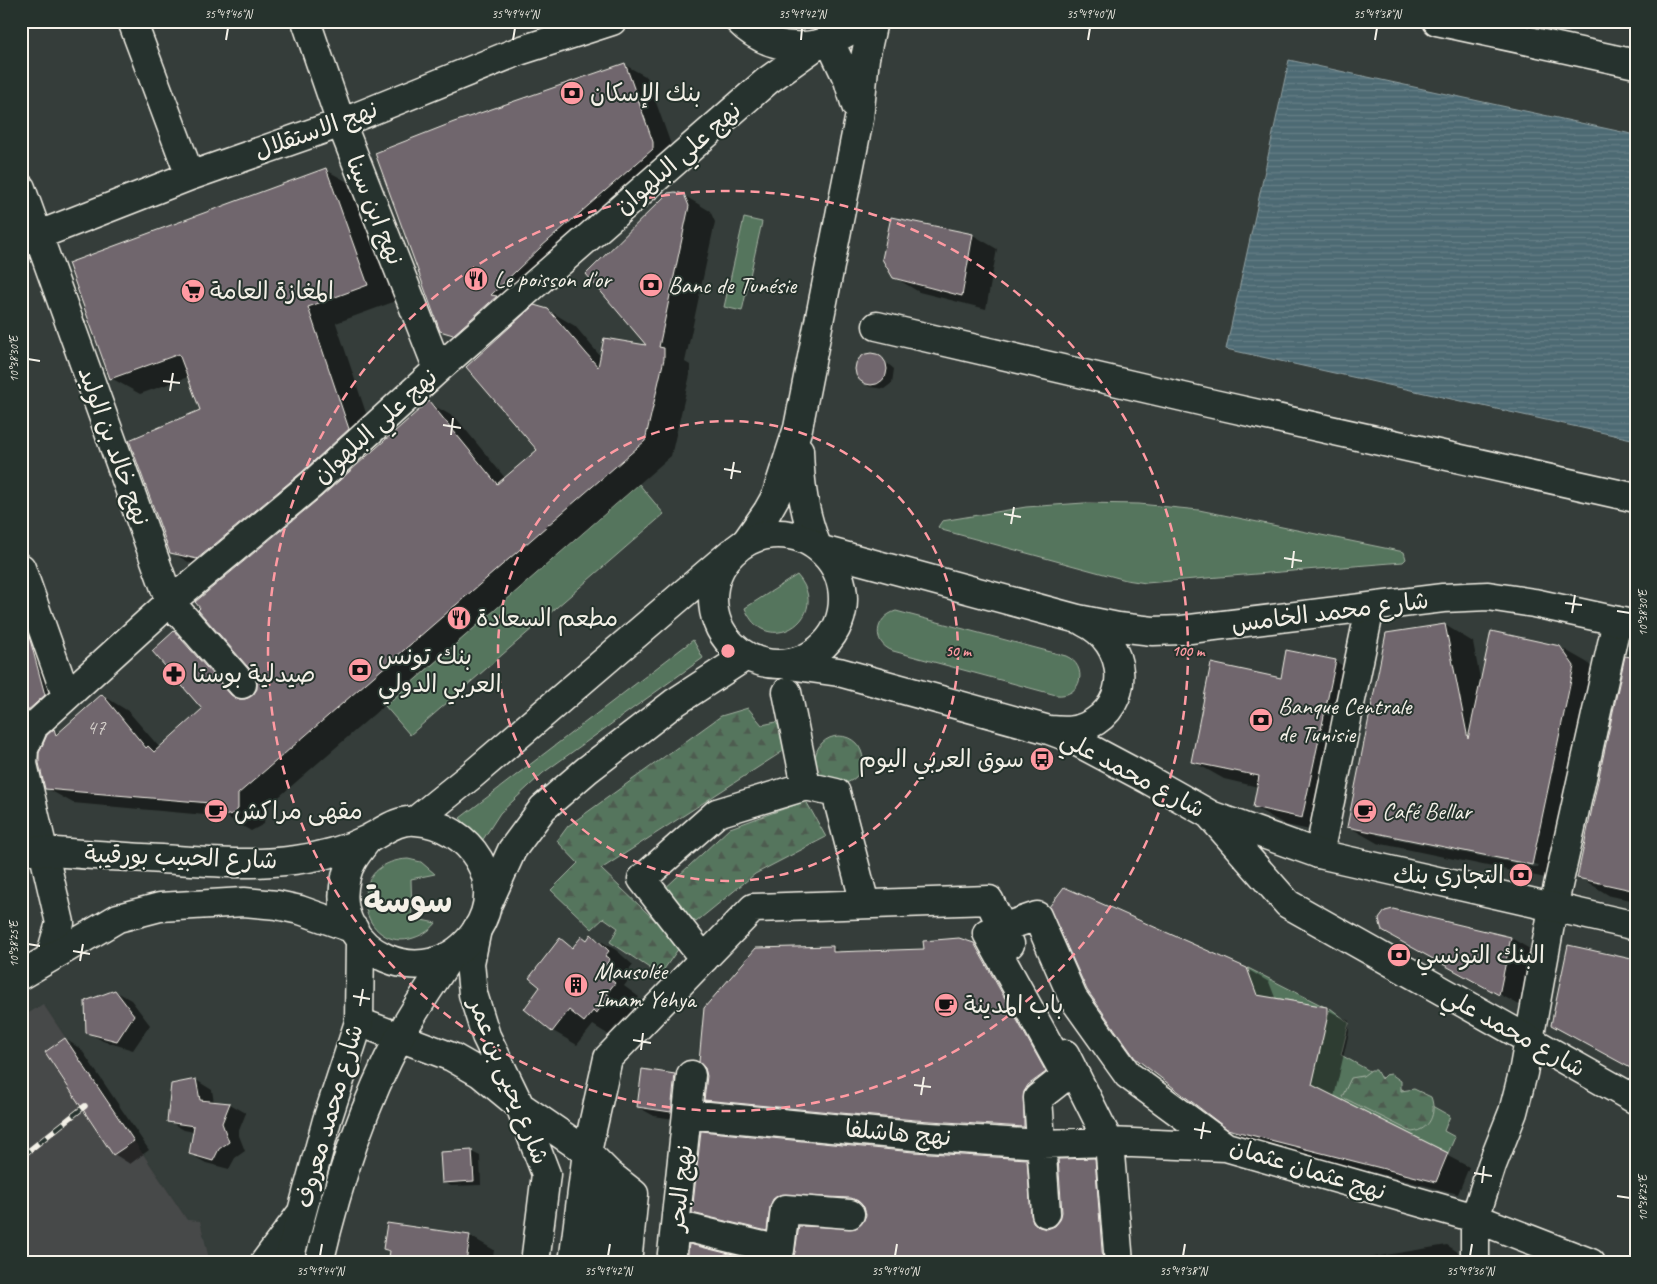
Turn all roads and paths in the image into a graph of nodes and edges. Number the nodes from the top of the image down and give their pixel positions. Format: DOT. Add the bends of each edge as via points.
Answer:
graph roads {
  1 [pos="132,21"];
  2 [pos="306,21"];
  3 [pos="612,21"];
  4 [pos="739,21"];
  5 [pos="862,21"];
  6 [pos="873,21"];
  7 [pos="1437,21"];
  8 [pos="824,44"];
  9 [pos="1636,64"];
  10 [pos="859,119"];
  11 [pos="341,123"];
  12 [pos="190,176"];
  13 [pos="21,188"];
  14 [pos="30,239"];
  15 [pos="878,326"];
  16 [pos="438,369"];
  17 [pos="798,428"];
  18 [pos="1636,498"];
  19 [pos="738,548"];
  20 [pos="819,548"];
  21 [pos="21,568"];
  22 [pos="170,602"];
  23 [pos="1370,608"];
  24 [pos="1078,619"];
  25 [pos="1626,623"];
  26 [pos="746,656"];
  27 [pos="782,664"];
  28 [pos="242,684"];
  29 [pos="788,692"];
  30 [pos="66,695"];
  31 [pos="1049,730"];
  32 [pos="806,786"];
  33 [pos="1209,814"];
  34 [pos="415,821"];
  35 [pos="368,839"];
  36 [pos="33,851"];
  37 [pos="1319,854"];
  38 [pos="865,904"];
  39 [pos="1554,908"];
  40 [pos="481,919"];
  41 [pos="1636,926"];
  42 [pos="995,931"];
  43 [pos="357,934"];
  44 [pos="451,955"];
  45 [pos="50,957"];
  46 [pos="704,959"];
  47 [pos="21,975"];
  48 [pos="359,1022"];
  49 [pos="400,1036"];
  50 [pos="1528,1041"];
  51 [pos="691,1075"];
  52 [pos="1636,1100"];
  53 [pos="520,1106"];
  54 [pos="688,1114"];
  55 [pos="1109,1142"];
  56 [pos="1041,1144"];
  57 [pos="1226,1147"];
  58 [pos="587,1152"];
  59 [pos="610,1175"];
  60 [pos="1046,1213"];
  61 [pos="850,1214"];
  62 [pos="299,1216"];
  63 [pos="1475,1218"];
  64 [pos="676,1226"];
  65 [pos="264,1263"];
  66 [pos="288,1263"];
  67 [pos="320,1263"];
  68 [pos="536,1263"];
  69 [pos="573,1263"];
  70 [pos="600,1263"];
  71 [pos="627,1263"];
  72 [pos="671,1263"];
  73 [pos="1119,1263"];
  74 [pos="1475,1263"];
  75 [pos="1591,1263"];
  1 -- 12 [label="street"];
  2 -- 11 [label="street, نهج ابن سينا"];
  3 -- 11 [label="street, نهج الاستقلال" via="519,52"];
  4 -- 8 [label="street" via="757,36 776,44 797,47"];
  5 -- 8 [label="street, نهج علي البلهوان" via="850,32"];
  6 -- 10 [label="street" via="864,58"];
  7 -- 9 [label="street"];
  8 -- 10 [label="street" via="848,80"];
  8 -- 16 [label="street, نهج علي البلهوان" via="767,81"];
  10 -- 17 [label="street"];
  11 -- 12 [label="street, نهج الاستقلال"];
  11 -- 16 [label="street, نهج ابن سينا"];
  12 -- 14 [label="street, نهج الاستقلال"];
  13 -- 14 [label="street, نهج خالد بن الوليد"];
  14 -- 22 [label="street, نهج خالد بن الوليد"];
  15 -- 18 [label="street"];
  16 -- 22 [label="street, نهج علي البلهوان" via="312,484"];
  17 -- 19 [label="street" via="776,496"];
  17 -- 20 [label="street" via="804,510"];
  19 -- 20 [label="street" via="760,536 790,534"];
  19 -- 26 [label="street" via="722,566 716,580 714,613 731,645"];
  19 -- 34 [label="street"];
  20 -- 24 [label="street, شارع محمد الخامس"];
  20 -- 27 [label="street" via="835,568 840,581 842,610 835,630 822,648 804,659"];
  21 -- 30 [label="street"];
  22 -- 28 [label="street, نهج خالد بن الوليد"];
  22 -- 30 [label="street, نهج علي البلهوان"];
  23 -- 24 [label="street, شارع محمد الخامس" via="1182,630 1153,631"];
  23 -- 25 [label="street, شارع محمد الخامس" via="1443,598 1488,596"];
  23 -- 37 [label="street"];
  24 -- 31 [label="street" via="1096,627 1110,641 1118,659 1120,679 1115,698 1104,714 1088,726 1069,731"];
  25 -- 39 [label="street"];
  26 -- 27 [label="street" via="764,663"];
  26 -- 40 [label="street" via="674,703 587,770 544,808 512,850"];
  27 -- 31 [label="street" via="839,672"];
  29 -- 32 [label="street"];
  30 -- 36 [label="street, نهج علي البلهوان" via="34,726 24,749"];
  31 -- 33 [label="street, شارع محمد علي" via="1068,737"];
  32 -- 38 [label="street" via="836,793"];
  32 -- 46 [label="street" via="717,813 642,879"];
  33 -- 37 [label="street"];
  33 -- 50 [label="street, شارع محمد علي" via="1288,904"];
  34 -- 35 [label="street" via="382,829"];
  34 -- 40 [label="street" via="439,825 457,834 472,848 483,867 488,888"];
  35 -- 36 [label="street, شارع الحبيب بورقيبة" via="322,854 276,863"];
  35 -- 43 [label="street" via="354,856 345,877 344,900 349,921"];
  36 -- 45 [label="street, نهج علي البلهوان" via="60,923"];
  37 -- 39 [label="street"];
  38 -- 42 [label="street" via="989,900"];
  38 -- 46 [label="street" via="753,908"];
  39 -- 41 [label="street"];
  39 -- 50 [label="street"];
  40 -- 44 [label="street" via="466,944"];
  40 -- 53 [label="street, شارع يحيى بن عمر" via="470,963 473,994 486,1036"];
  42 -- 55 [label="street"];
  42 -- 56 [label="street" via="1066,1076 1038,1098"];
  42 -- 57 [label="street, نهج عثمان عثمان" via="1038,916 1073,998 1128,1075"];
  43 -- 44 [label="street" via="375,954 394,962 432,963"];
  43 -- 45 [label="street" via="300,910 277,905 204,903 160,907 118,918"];
  43 -- 48 [label="street, شارع محمد معروف"];
  44 -- 49 [label="street, شارع محمد معروف"];
  45 -- 47 [label="street"];
  46 -- 58 [label="street" via="608,1058"];
  48 -- 49 [label="street"];
  48 -- 62 [label="street, شارع محمد معروف"];
  49 -- 53 [label="street" via="473,1069"];
  49 -- 67 [label="street, شارع محمد معروف" via="361,1124 331,1213"];
  50 -- 52 [label="street, شارع محمد علي"];
  50 -- 63 [label="street" via="1513,1112"];
  51 -- 54 [label="street, نهج البحر"];
  53 -- 58 [label="street"];
  53 -- 68 [label="street, شارع يحيى بن عمر" via="546,1174"];
  54 -- 56 [label="street, نهج هاشلفا" via="914,1136"];
  54 -- 64 [label="street, نهج البحر"];
  55 -- 56 [label="street, نهج هاشلفا"];
  55 -- 57 [label="street, نهج هاشلفا"];
  55 -- 73 [label="street"];
  56 -- 60 [label="street"];
  57 -- 63 [label="street, نهج عثمان عثمان"];
  58 -- 59 [label="street"];
  58 -- 69 [label="street"];
  59 -- 70 [label="street"];
  59 -- 71 [label="street" via="634,1194"];
  61 -- 64 [label="street" via="785,1209 780,1250"];
  62 -- 65 [label="street"];
  62 -- 66 [label="street, شارع محمد معروف"];
  63 -- 74 [label="street"];
  63 -- 75 [label="street, نهج عثمان عثمان"];
  64 -- 72 [label="street, نهج البحر"];
}
